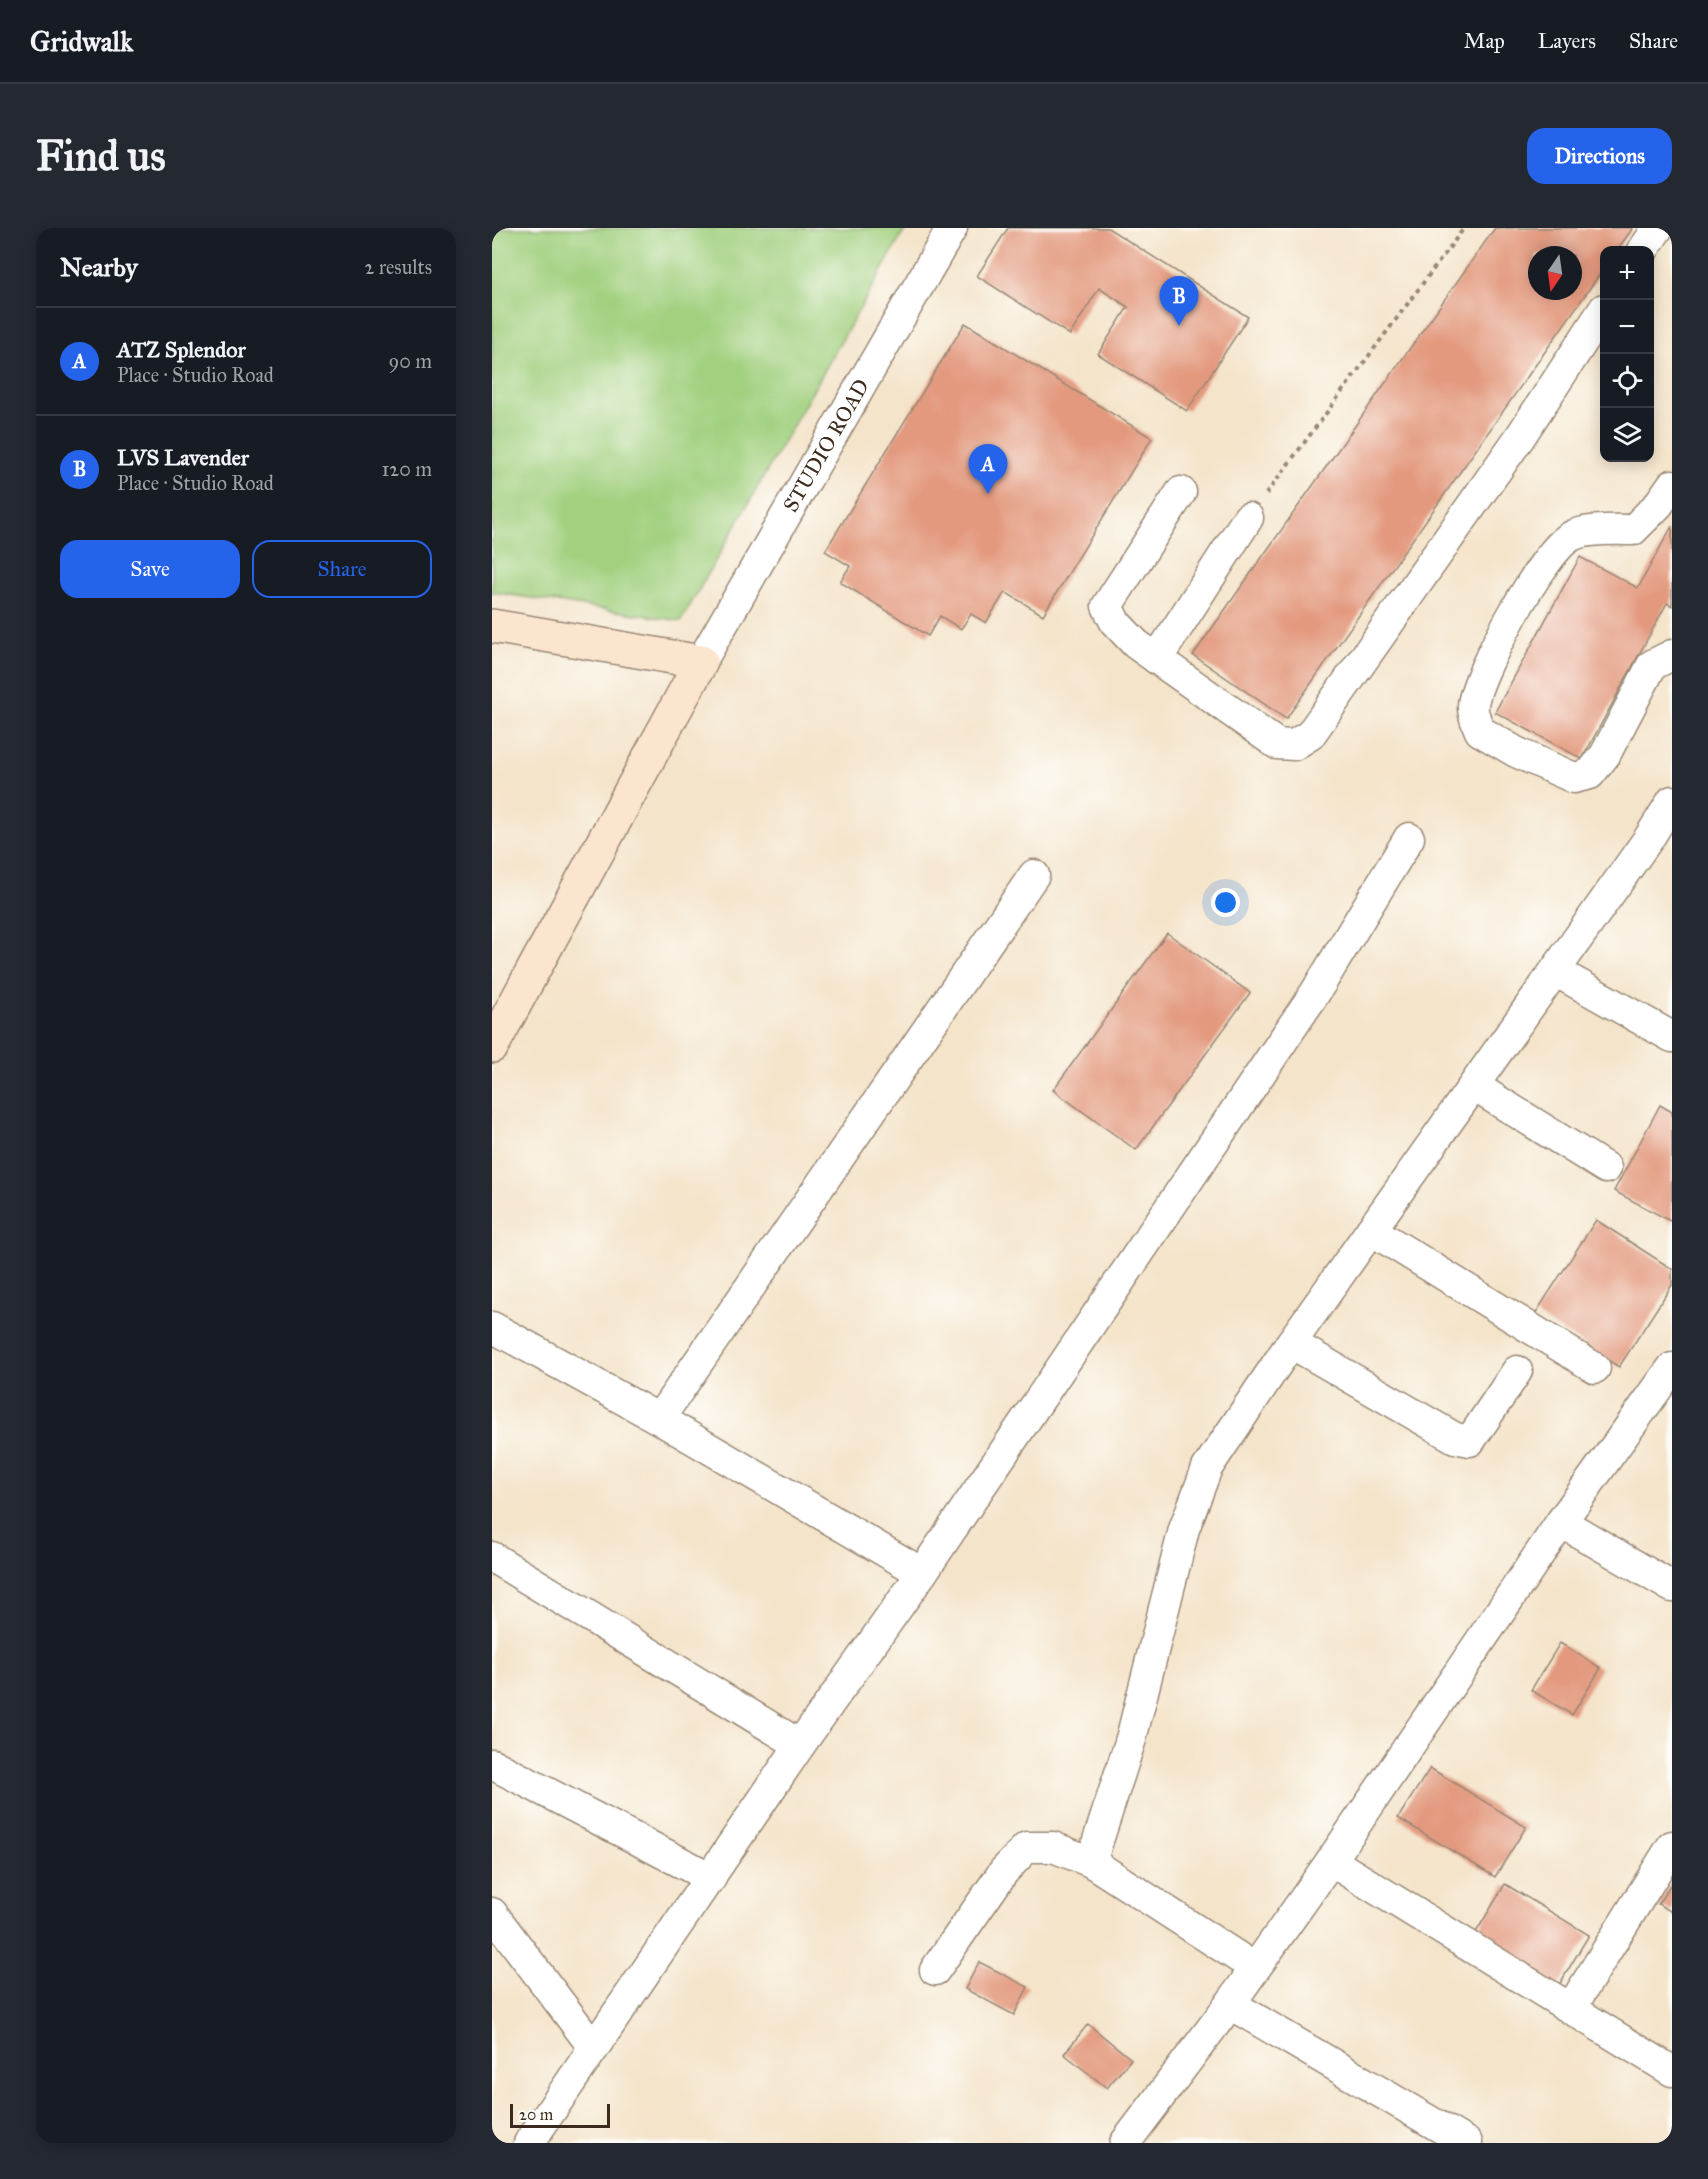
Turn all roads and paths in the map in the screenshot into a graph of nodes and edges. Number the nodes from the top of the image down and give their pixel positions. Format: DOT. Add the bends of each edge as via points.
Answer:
graph roads {
  1 [pos="952,228"];
  2 [pos="1464,228"];
  3 [pos="1658,228"];
  4 [pos="1646,246"];
  5 [pos="1600,317"];
  6 [pos="1672,485"];
  7 [pos="1188,499"];
  8 [pos="1248,518"];
  9 [pos="492,626"];
  10 [pos="1672,655"];
  11 [pos="1157,659"];
  12 [pos="701,662"];
  13 [pos="1672,801"];
  14 [pos="1409,838"];
  15 [pos="1034,874"];
  16 [pos="1555,971"];
  17 [pos="1672,1037"];
  18 [pos="492,1046"];
  19 [pos="1474,1086"];
  20 [pos="1606,1168"];
  21 [pos="1371,1230"];
  22 [pos="492,1327"];
  23 [pos="1291,1343"];
  24 [pos="1595,1368"];
  25 [pos="1517,1371"];
  26 [pos="1667,1387"];
  27 [pos="659,1419"];
  28 [pos="1561,1522"];
  29 [pos="492,1557"];
  30 [pos="922,1573"];
  31 [pos="1672,1587"];
  32 [pos="800,1745"];
  33 [pos="492,1764"];
  34 [pos="1672,1846"];
  35 [pos="1331,1861"];
  36 [pos="1091,1862"];
  37 [pos="711,1878"];
  38 [pos="492,1913"];
  39 [pos="1256,1968"];
  40 [pos="935,1970"];
  41 [pos="1230,2004"];
  42 [pos="1571,2008"];
  43 [pos="594,2048"];
  44 [pos="1672,2070"];
  45 [pos="1139,2139"];
  46 [pos="529,2143"];
  47 [pos="1467,2143"];
  1 -- 12 [label="street, STUDIO ROAD"];
  2 -- 8 [label="path"];
  3 -- 4 [label="street"];
  5 -- 11 [label="street" via="1310,735 1294,745 1277,744"];
  6 -- 10 [label="street" via="1633,530 1601,530 1570,537 1536,573 1481,677 1472,707 1480,731 1516,752 1574,778 1590,774 1605,755 1652,664"];
  7 -- 11 [label="street" via="1107,606 1115,622"];
  8 -- 11 [label="street"];
  9 -- 12 [label="street"];
  12 -- 18 [label="street"];
  13 -- 16 [label="street"];
  14 -- 30 [label="street" via="1315,993"];
  15 -- 27 [label="street"];
  16 -- 17 [label="street"];
  16 -- 19 [label="street"];
  19 -- 20 [label="street"];
  19 -- 21 [label="street"];
  21 -- 23 [label="street"];
  21 -- 24 [label="street"];
  22 -- 27 [label="street"];
  23 -- 25 [label="street" via="1455,1438 1470,1441"];
  23 -- 36 [label="street" via="1197,1489 1131,1740"];
  26 -- 28 [label="street"];
  27 -- 30 [label="street"];
  28 -- 31 [label="street"];
  28 -- 35 [label="street"];
  29 -- 32 [label="street"];
  30 -- 32 [label="street"];
  32 -- 37 [label="street"];
  33 -- 37 [label="street"];
  34 -- 42 [label="street"];
  35 -- 39 [label="street"];
  35 -- 42 [label="street"];
  36 -- 39 [label="street"];
  36 -- 40 [label="street" via="1053,1847 1027,1847 1004,1871"];
  37 -- 43 [label="street"];
  38 -- 43 [label="street"];
  39 -- 41 [label="street"];
  41 -- 45 [label="street"];
  41 -- 47 [label="street"];
  42 -- 44 [label="street"];
  43 -- 46 [label="street"];
}
